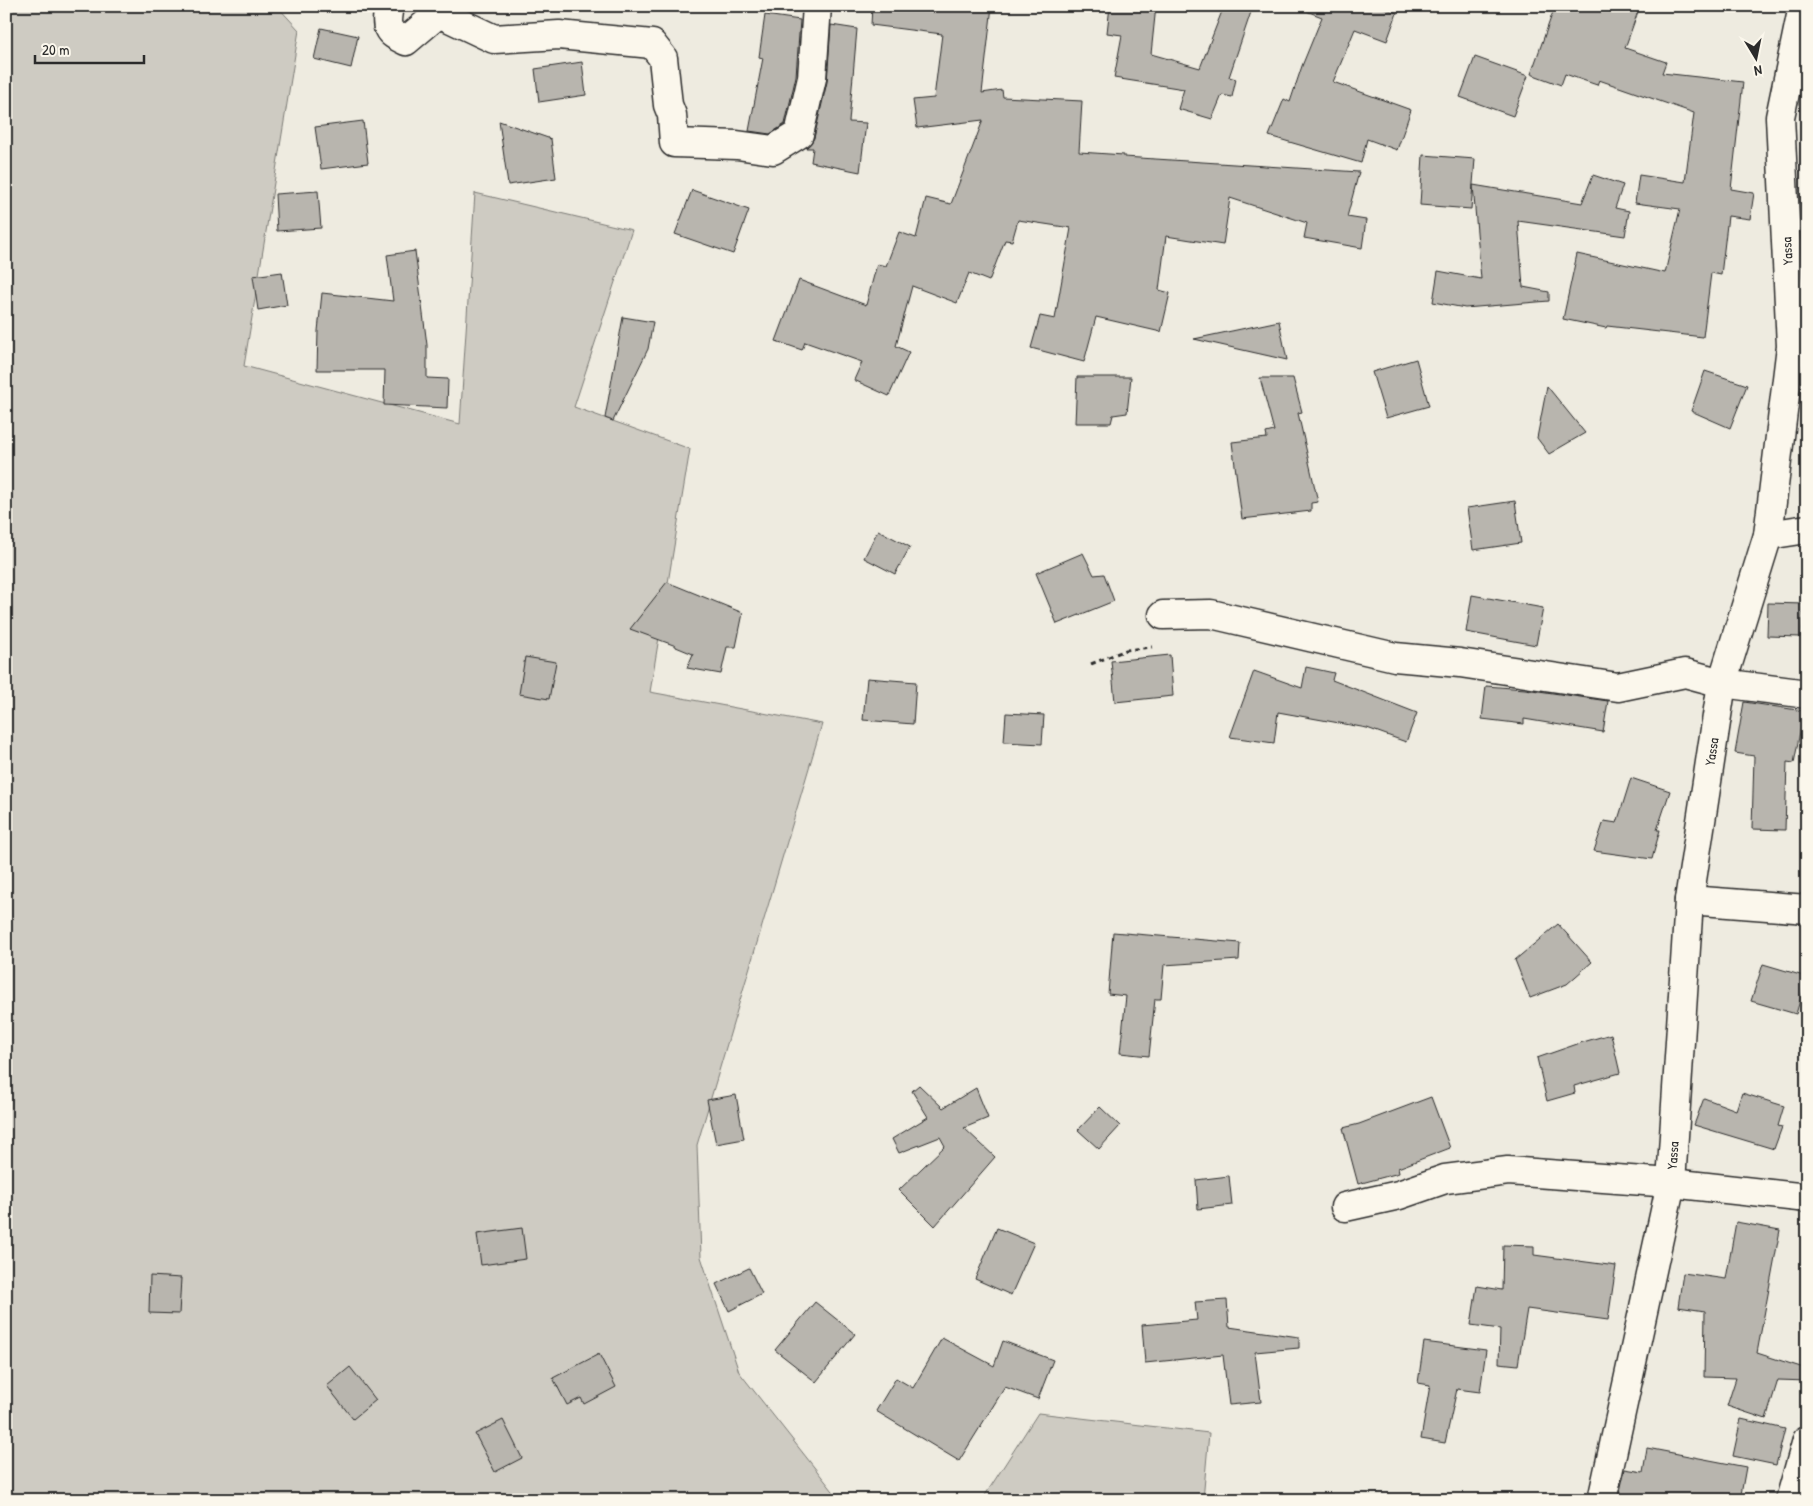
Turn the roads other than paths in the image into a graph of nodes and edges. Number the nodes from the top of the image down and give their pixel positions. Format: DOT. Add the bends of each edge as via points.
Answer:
graph roads {
  1 [pos="389,6"];
  2 [pos="817,6"];
  3 [pos="1803,6"];
  4 [pos="1807,529"];
  5 [pos="1768,535"];
  6 [pos="1163,615"];
  7 [pos="1722,683"];
  8 [pos="1807,694"];
  9 [pos="1688,900"];
  10 [pos="1807,909"];
  11 [pos="1671,1183"];
  12 [pos="1807,1198"];
  13 [pos="1345,1207"];
  14 [pos="1807,1440"];
  15 [pos="1602,1500"];
  16 [pos="1790,1500"];
  1 -- 2 [label="street" via="386,24 392,35 406,41 439,13 494,39 559,35 652,44 663,58 674,143 773,150 799,134 812,78"];
  3 -- 5 [label="street, Yassa" via="1780,117 1791,346"];
  4 -- 5 [label="street"];
  5 -- 7 [label="street, Yassa"];
  6 -- 7 [label="street" via="1211,614 1395,657 1460,662 1618,687 1685,673"];
  7 -- 8 [label="street"];
  7 -- 9 [label="street, Yassa"];
  9 -- 10 [label="street"];
  9 -- 11 [label="street, Yassa"];
  11 -- 12 [label="street"];
  11 -- 13 [label="street" via="1508,1172 1445,1180"];
  11 -- 15 [label="street, Yassa"];
  14 -- 16 [label="street"];
}
